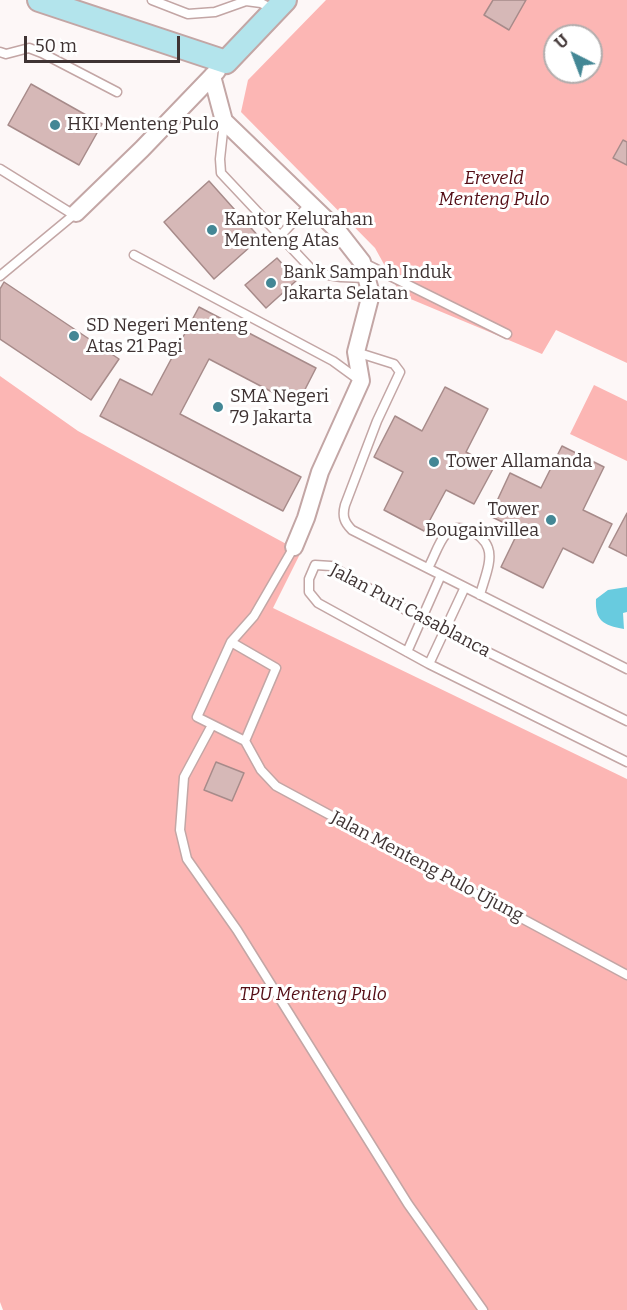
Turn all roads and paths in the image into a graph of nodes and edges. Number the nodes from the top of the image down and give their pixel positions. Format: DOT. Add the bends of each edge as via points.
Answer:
graph roads {
  1 [pos="39,0"];
  2 [pos="152,0"];
  3 [pos="65,4"];
  4 [pos="280,5"];
  5 [pos="0,52"];
  6 [pos="219,69"];
  7 [pos="117,92"];
  8 [pos="224,121"];
  9 [pos="0,169"];
  10 [pos="310,204"];
  11 [pos="75,214"];
  12 [pos="280,236"];
  13 [pos="134,255"];
  14 [pos="364,270"];
  15 [pos="0,276"];
  16 [pos="507,334"];
  17 [pos="356,352"];
  18 [pos="361,381"];
  19 [pos="294,547"];
  20 [pos="428,568"];
  21 [pos="441,575"];
  22 [pos="465,587"];
  23 [pos="480,595"];
  24 [pos="421,619"];
  25 [pos="446,631"];
  26 [pos="231,642"];
  27 [pos="407,652"];
  28 [pos="429,664"];
  29 [pos="627,669"];
  30 [pos="627,721"];
  31 [pos="212,724"];
  32 [pos="244,741"];
  33 [pos="627,762"];
  34 [pos="627,975"];
  35 [pos="483,1310"];
  1 -- 3 [label="street"];
  2 -- 4 [label="lane" via="188,14 215,12 246,1"];
  3 -- 6 [label="street"];
  4 -- 6 [label="street"];
  5 -- 7 [label="lane" via="29,48"];
  6 -- 8 [label="street"];
  6 -- 11 [label="street"];
  8 -- 10 [label="street"];
  8 -- 12 [label="lane" via="221,173"];
  9 -- 11 [label="lane"];
  10 -- 12 [label="lane"];
  10 -- 14 [label="street" via="337,230"];
  11 -- 15 [label="lane"];
  12 -- 14 [label="lane" via="315,273 341,277"];
  13 -- 18 [label="lane" via="333,361"];
  14 -- 16 [label="lane"];
  14 -- 17 [label="street" via="371,294"];
  17 -- 18 [label="street"];
  17 -- 20 [label="lane" via="394,364 400,372 345,506 345,523"];
  18 -- 19 [label="street" via="320,472"];
  19 -- 26 [label="lane" via="254,616"];
  20 -- 21 [label="lane"];
  20 -- 23 [label="lane" via="446,533 456,528 480,536 488,548 489,560"];
  21 -- 22 [label="lane"];
  21 -- 24 [label="lane"];
  22 -- 23 [label="lane"];
  22 -- 25 [label="lane"];
  23 -- 29 [label="lane"];
  24 -- 25 [label="lane, Jalan Puri Casablanca"];
  24 -- 27 [label="lane"];
  24 -- 27 [label="lane, Jalan Puri Casablanca" via="331,566 315,565 309,592 318,603"];
  25 -- 28 [label="lane"];
  25 -- 30 [label="lane, Jalan Puri Casablanca"];
  26 -- 31 [label="lane" via="197,717"];
  26 -- 32 [label="lane" via="276,668"];
  27 -- 28 [label="lane, Jalan Puri Casablanca"];
  28 -- 33 [label="lane, Jalan Puri Casablanca"];
  31 -- 32 [label="lane"];
  31 -- 35 [label="lane" via="183,777 180,830 187,859 237,930 408,1204"];
  32 -- 34 [label="lane, Jalan Menteng Pulo Ujung" via="276,786"];
}
